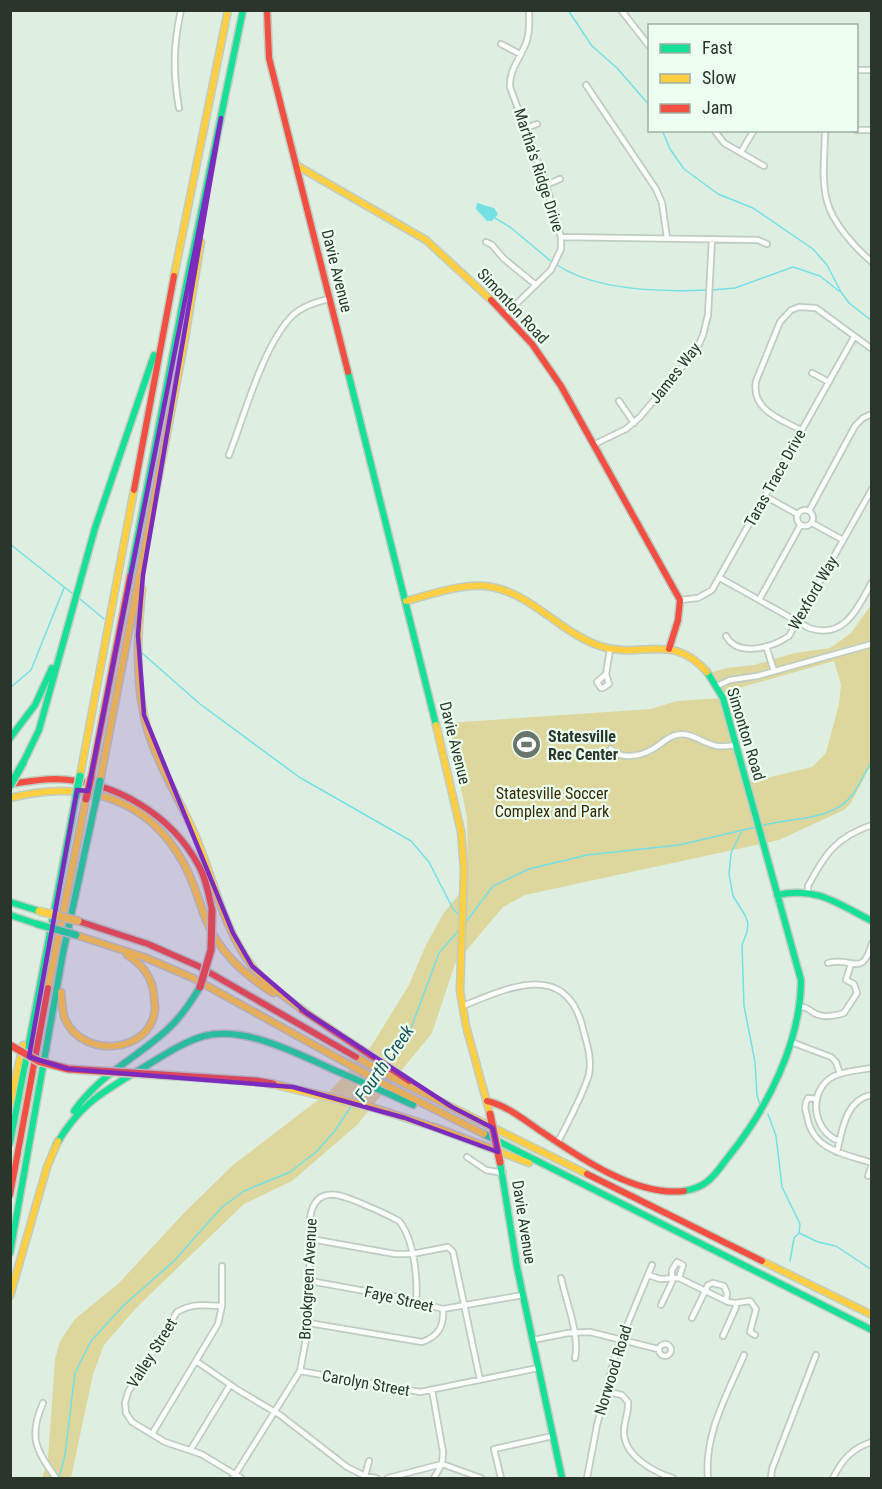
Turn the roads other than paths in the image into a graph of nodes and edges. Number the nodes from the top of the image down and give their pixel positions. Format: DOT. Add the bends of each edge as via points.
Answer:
graph roads {
  1 [pos="181,10"];
  2 [pos="228,10"];
  3 [pos="243,10"];
  4 [pos="267,10"];
  5 [pos="272,10"];
  6 [pos="529,10"];
  7 [pos="621,10"];
  8 [pos="268,22"];
  9 [pos="501,44"];
  10 [pos="648,44"];
  11 [pos="520,54"];
  12 [pos="586,85"];
  13 [pos="179,108"];
  14 [pos="221,118"];
  15 [pos="537,124"];
  16 [pos="526,128"];
  17 [pos="716,132"];
  18 [pos="753,132"];
  19 [pos="825,132"];
  20 [pos="741,153"];
  21 [pos="296,165"];
  22 [pos="764,166"];
  23 [pos="560,179"];
  24 [pos="546,184"];
  25 [pos="561,237"];
  26 [pos="667,238"];
  27 [pos="712,238"];
  28 [pos="486,242"];
  29 [pos="767,244"];
  30 [pos="872,262"];
  31 [pos="536,285"];
  32 [pos="172,288"];
  33 [pos="330,299"];
  34 [pos="506,314"];
  35 [pos="854,337"];
  36 [pos="872,349"];
  37 [pos="812,373"];
  38 [pos="829,382"];
  39 [pos="619,401"];
  40 [pos="872,414"];
  41 [pos="634,423"];
  42 [pos="801,430"];
  43 [pos="595,444"];
  44 [pos="229,455"];
  45 [pos="161,466"];
  46 [pos="872,489"];
  47 [pos="765,496"];
  48 [pos="869,499"];
  49 [pos="809,511"];
  50 [pos="797,514"];
  51 [pos="812,523"];
  52 [pos="800,526"];
  53 [pos="843,540"];
  54 [pos="720,578"];
  55 [pos="872,582"];
  56 [pos="680,600"];
  57 [pos="759,600"];
  58 [pos="405,601"];
  59 [pos="798,621"];
  60 [pos="65,634"];
  61 [pos="726,636"];
  62 [pos="872,644"];
  63 [pos="766,646"];
  64 [pos="610,649"];
  65 [pos="669,649"];
  66 [pos="774,671"];
  67 [pos="606,674"];
  68 [pos="717,686"];
  69 [pos="10,738"];
  70 [pos="736,744"];
  71 [pos="611,749"];
  72 [pos="10,785"];
  73 [pos="10,798"];
  74 [pos="872,825"];
  75 [pos="808,891"];
  76 [pos="777,895"];
  77 [pos="10,902"];
  78 [pos="10,915"];
  79 [pos="872,921"];
  80 [pos="872,943"];
  81 [pos="110,946"];
  82 [pos="63,953"];
  83 [pos="828,963"];
  84 [pos="851,964"];
  85 [pos="40,984"];
  86 [pos="463,1006"];
  87 [pos="800,1007"];
  88 [pos="307,1013"];
  89 [pos="791,1042"];
  90 [pos="10,1046"];
  91 [pos="872,1068"];
  92 [pos="840,1074"];
  93 [pos="398,1077"];
  94 [pos="387,1089"];
  95 [pos="872,1095"];
  96 [pos="817,1099"];
  97 [pos="487,1101"];
  98 [pos="10,1104"];
  99 [pos="839,1141"];
  100 [pos="558,1142"];
  101 [pos="10,1143"];
  102 [pos="56,1145"];
  103 [pos="837,1152"];
  104 [pos="467,1157"];
  105 [pos="872,1164"];
  106 [pos="503,1173"];
  107 [pos="868,1176"];
  108 [pos="570,1179"];
  109 [pos="10,1195"];
  110 [pos="311,1239"];
  111 [pos="10,1253"];
  112 [pos="412,1254"];
  113 [pos="652,1265"];
  114 [pos="222,1266"];
  115 [pos="648,1275"];
  116 [pos="561,1278"];
  117 [pos="672,1278"];
  118 [pos="679,1278"];
  119 [pos="310,1281"];
  120 [pos="705,1290"];
  121 [pos="10,1296"];
  122 [pos="523,1296"];
  123 [pos="726,1301"];
  124 [pos="416,1302"];
  125 [pos="735,1303"];
  126 [pos="661,1305"];
  127 [pos="222,1306"];
  128 [pos="465,1306"];
  129 [pos="443,1309"];
  130 [pos="872,1315"];
  131 [pos="692,1318"];
  132 [pos="309,1323"];
  133 [pos="872,1330"];
  134 [pos="574,1332"];
  135 [pos="723,1335"];
  136 [pos="755,1335"];
  137 [pos="532,1340"];
  138 [pos="620,1340"];
  139 [pos="658,1349"];
  140 [pos="744,1355"];
  141 [pos="816,1355"];
  142 [pos="575,1358"];
  143 [pos="196,1361"];
  144 [pos="538,1368"];
  145 [pos="300,1371"];
  146 [pos="480,1380"];
  147 [pos="230,1385"];
  148 [pos="432,1390"];
  149 [pos="605,1391"];
  150 [pos="43,1404"];
  151 [pos="274,1411"];
  152 [pos="152,1434"];
  153 [pos="553,1436"];
  154 [pos="872,1442"];
  155 [pos="191,1449"];
  156 [pos="369,1461"];
  157 [pos="442,1464"];
  158 [pos="364,1476"];
  159 [pos="55,1478"];
  160 [pos="236,1478"];
  161 [pos="376,1479"];
  162 [pos="388,1479"];
  163 [pos="434,1479"];
  164 [pos="481,1479"];
  165 [pos="501,1479"];
  166 [pos="562,1479"];
  167 [pos="587,1479"];
  168 [pos="673,1479"];
  169 [pos="708,1479"];
  170 [pos="771,1479"];
  171 [pos="833,1479"];
  1 -- 13 [label="street" via="173,70"];
  2 -- 32 [label="main road"];
  3 -- 14 [label="main road"];
  4 -- 8 [label="main road, Davie Avenue"];
  5 -- 8 [label="main road"];
  6 -- 11 [label="street, Martha's Ridge Drive" via="529,33"];
  7 -- 10 [label="street"];
  8 -- 21 [label="main road, Davie Avenue" via="269,58"];
  9 -- 11 [label="street"];
  11 -- 16 [label="street, Martha's Ridge Drive" via="512,70 510,87"];
  12 -- 26 [label="street" via="656,189"];
  14 -- 45 [label="main road"];
  14 -- 109 [label="main road, bridge"];
  15 -- 16 [label="street"];
  16 -- 24 [label="street, Martha's Ridge Drive"];
  17 -- 20 [label="street" via="724,143"];
  18 -- 20 [label="street"];
  19 -- 30 [label="street" via="827,203 852,243"];
  20 -- 22 [label="street"];
  21 -- 33 [label="main road, Davie Avenue"];
  21 -- 34 [label="main road, Simonton Road" via="426,240"];
  23 -- 24 [label="street"];
  24 -- 25 [label="street, Martha's Ridge Drive"];
  25 -- 26 [label="street"];
  25 -- 31 [label="street, Martha's Ridge Drive" via="557,260"];
  26 -- 27 [label="street"];
  27 -- 29 [label="street" via="758,240"];
  27 -- 41 [label="street, James Way" via="708,315 703,335 688,361"];
  28 -- 31 [label="street"];
  31 -- 34 [label="street, Martha's Ridge Drive"];
  32 -- 60 [label="main road" via="153,361 107,491"];
  32 -- 85 [label="main road, bridge"];
  33 -- 44 [label="street" via="304,308 281,329"];
  33 -- 58 [label="main road, Davie Avenue"];
  34 -- 43 [label="main road, Simonton Road" via="548,364"];
  35 -- 36 [label="street"];
  35 -- 38 [label="street, Taras Trace Drive"];
  35 -- 42 [label="street" via="809,306 791,310 780,322 754,390 761,406"];
  37 -- 38 [label="street"];
  38 -- 42 [label="street, Taras Trace Drive"];
  39 -- 41 [label="street"];
  40 -- 49 [label="street" via="855,426"];
  41 -- 43 [label="street, James Way"];
  42 -- 47 [label="street, Taras Trace Drive"];
  43 -- 56 [label="main road, Simonton Road"];
  45 -- 82 [label="main road, bridge"];
  45 -- 88 [label="main road" via="143,575 138,634 144,715 151,740 200,845 239,945 259,974"];
  46 -- 48 [label="street, Wexford Way"];
  47 -- 50 [label="street"];
  47 -- 54 [label="street, Taras Trace Drive"];
  48 -- 53 [label="street, Wexford Way"];
  49 -- 50 [label="street"];
  49 -- 51 [label="street"];
  50 -- 52 [label="street"];
  51 -- 52 [label="street"];
  51 -- 53 [label="street"];
  52 -- 57 [label="street"];
  53 -- 59 [label="street, Wexford Way"];
  54 -- 56 [label="street, Taras Trace Drive" via="705,595"];
  54 -- 57 [label="street"];
  55 -- 59 [label="street" via="852,618 841,626 823,630"];
  56 -- 65 [label="main road"];
  57 -- 59 [label="street"];
  58 -- 64 [label="main road" via="476,586 501,589 591,642"];
  58 -- 86 [label="main road, Davie Avenue" via="461,831"];
  59 -- 63 [label="street, Wexford Way" via="789,636"];
  60 -- 69 [label="main road" via="39,699"];
  60 -- 72 [label="main road, bridge" via="39,730"];
  61 -- 63 [label="street" via="742,648"];
  62 -- 66 [label="street"];
  63 -- 66 [label="street"];
  64 -- 65 [label="main road"];
  64 -- 67 [label="street"];
  65 -- 68 [label="main road, Simonton Road" via="698,663"];
  66 -- 68 [label="street"];
  68 -- 70 [label="main road, Simonton Road"];
  70 -- 71 [label="street" via="719,747 678,735 641,754 622,755"];
  70 -- 76 [label="main road, Simonton Road"];
  72 -- 102 [label="main road, bridge" via="72,780 104,787 138,802 167,824 189,850 202,873 212,910 211,953 200,987 184,1013 166,1034 119,1065 89,1091 67,1120"];
  73 -- 88 [label="main road" via="49,789 77,789 110,798 141,814 179,854 210,929 229,959 250,978"];
  74 -- 75 [label="street" via="846,836 827,853"];
  75 -- 76 [label="main road"];
  75 -- 79 [label="main road"];
  76 -- 87 [label="main road, Simonton Road" via="801,980"];
  77 -- 93 [label="main road, bridge" via="148,944 198,966 367,1064"];
  78 -- 81 [label="main road, bridge"];
  80 -- 84 [label="street" via="866,960"];
  81 -- 82 [label="main road" via="143,967 156,996 148,1028 135,1041 111,1048 83,1041 65,1021 60,1006"];
  81 -- 94 [label="main road" via="193,978 361,1070"];
  82 -- 111 [label="main road"];
  83 -- 84 [label="street" via="840,960"];
  84 -- 87 [label="street" via="846,980 854,984 857,993 844,1013 820,1015"];
  85 -- 98 [label="main road"];
  85 -- 101 [label="main road"];
  86 -- 97 [label="main road, Davie Avenue"];
  86 -- 100 [label="street" via="507,988 530,984 548,985 570,998 582,1023 589,1076"];
  87 -- 89 [label="main road, Simonton Road"];
  88 -- 93 [label="main road"];
  89 -- 92 [label="street" via="831,1057"];
  89 -- 100 [label="main road, Simonton Road" via="755,1122 711,1178 696,1189 666,1192 644,1188"];
  90 -- 108 [label="main road, bridge" via="38,1061 68,1069 256,1081 301,1089 440,1129"];
  91 -- 92 [label="street"];
  92 -- 96 [label="street" via="826,1083"];
  93 -- 130 [label="main road"];
  94 -- 102 [label="main road" via="266,1041 224,1034 205,1036 184,1043 102,1092 83,1107"];
  94 -- 108 [label="main road"];
  95 -- 99 [label="street" via="853,1104"];
  96 -- 99 [label="street" via="820,1125"];
  96 -- 103 [label="street" via="808,1098 806,1102 808,1123 821,1144"];
  97 -- 100 [label="main road, Simonton Road" via="501,1104"];
  97 -- 106 [label="main road, Davie Avenue, bridge"];
  99 -- 103 [label="street"];
  102 -- 121 [label="main road"];
  103 -- 105 [label="street"];
  104 -- 106 [label="street" via="486,1170"];
  105 -- 107 [label="street"];
  106 -- 122 [label="main road, Davie Avenue"];
  108 -- 133 [label="main road"];
  110 -- 112 [label="street"];
  110 -- 112 [label="street, Brookgreen Avenue" via="312,1207 325,1195 338,1194 399,1221 405,1228"];
  110 -- 119 [label="street, Brookgreen Avenue"];
  112 -- 124 [label="street, Brookgreen Avenue"];
  112 -- 128 [label="street" via="448,1247 453,1252"];
  113 -- 115 [label="street, Norwood Road"];
  114 -- 127 [label="street"];
  115 -- 117 [label="street"];
  115 -- 138 [label="street, Norwood Road"];
  116 -- 134 [label="street"];
  117 -- 118 [label="street"];
  117 -- 118 [label="street" via="677,1262 683,1265"];
  117 -- 126 [label="street"];
  118 -- 120 [label="street"];
  119 -- 124 [label="street, Faye Street"];
  119 -- 132 [label="street, Brookgreen Avenue"];
  120 -- 123 [label="street"];
  120 -- 123 [label="street" via="713,1283 724,1286"];
  120 -- 131 [label="street"];
  122 -- 128 [label="street, Faye Street"];
  122 -- 137 [label="main road, Davie Avenue"];
  123 -- 125 [label="street"];
  124 -- 129 [label="street, Faye Street"];
  125 -- 135 [label="street"];
  125 -- 136 [label="street" via="750,1301 756,1308 750,1332"];
  127 -- 143 [label="street" via="218,1324"];
  127 -- 152 [label="street, Valley Street" via="197,1304 177,1312 128,1392 126,1413 132,1422"];
  128 -- 129 [label="street, Faye Street"];
  128 -- 146 [label="street"];
  129 -- 132 [label="street" via="442,1327 422,1342"];
  132 -- 145 [label="street, Brookgreen Avenue"];
  134 -- 137 [label="street"];
  134 -- 138 [label="street"];
  134 -- 142 [label="street"];
  137 -- 144 [label="main road, Davie Avenue"];
  138 -- 139 [label="street"];
  138 -- 149 [label="street, Norwood Road"];
  140 -- 169 [label="street" via="712,1431"];
  141 -- 170 [label="street"];
  143 -- 147 [label="street"];
  143 -- 152 [label="street"];
  144 -- 146 [label="street, Carolyn Street"];
  144 -- 153 [label="main road, Davie Avenue"];
  145 -- 148 [label="street, Carolyn Street" via="407,1390"];
  145 -- 151 [label="street, Brookgreen Avenue"];
  146 -- 148 [label="street, Carolyn Street"];
  147 -- 151 [label="street"];
  147 -- 155 [label="street"];
  148 -- 157 [label="street"];
  149 -- 167 [label="street, Norwood Road"];
  149 -- 168 [label="street" via="622,1395 628,1402 624,1434 627,1447 637,1459"];
  150 -- 159 [label="street" via="37,1417 35,1442"];
  151 -- 158 [label="street"];
  151 -- 160 [label="street, Brookgreen Avenue"];
  152 -- 155 [label="street, Valley Street"];
  153 -- 165 [label="street" via="494,1449"];
  153 -- 166 [label="main road, Davie Avenue"];
  154 -- 171 [label="street" via="853,1450"];
  155 -- 160 [label="street, Valley Street"];
  156 -- 158 [label="street"];
  157 -- 162 [label="street"];
  157 -- 163 [label="street"];
  157 -- 164 [label="street"];
  158 -- 161 [label="street"];
}
